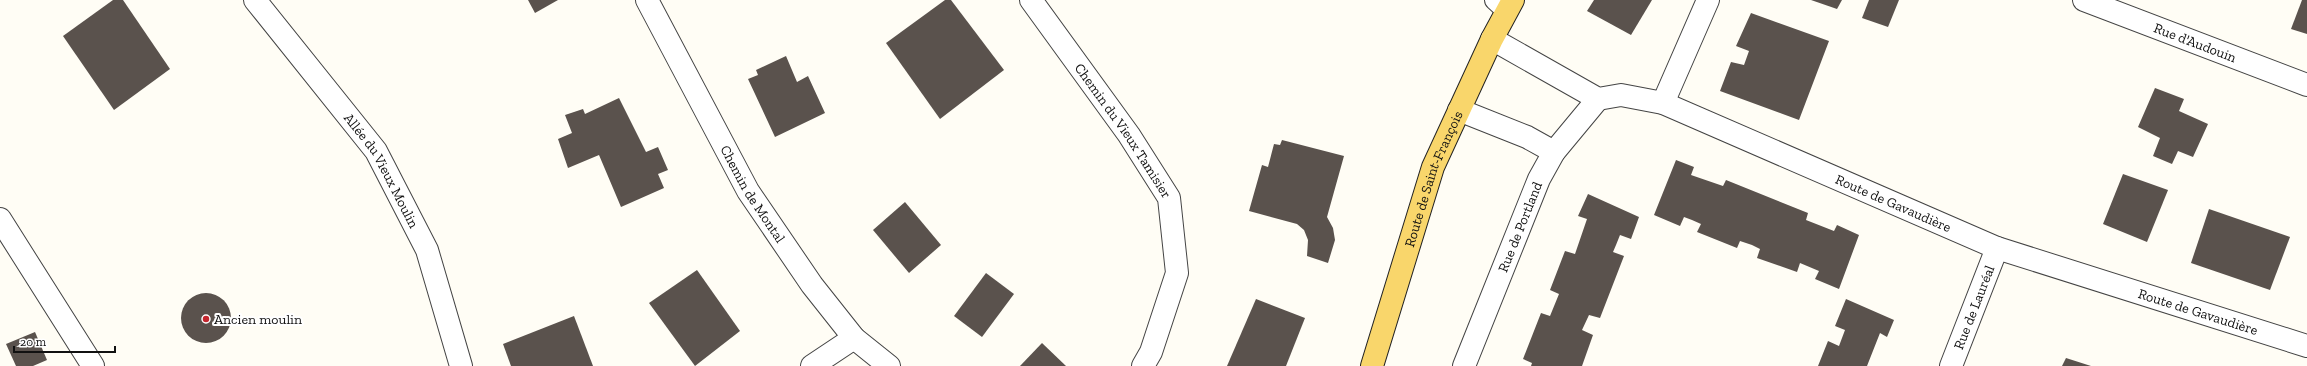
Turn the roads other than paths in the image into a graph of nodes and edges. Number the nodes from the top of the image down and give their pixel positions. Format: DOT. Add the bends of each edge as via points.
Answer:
graph roads {
  1 [pos="255,0"];
  2 [pos="648,0"];
  3 [pos="1031,0"];
  4 [pos="1708,0"];
  5 [pos="2084,0"];
  6 [pos="1505,4"];
  7 [pos="1492,38"];
  8 [pos="2307,85"];
  9 [pos="1598,99"];
  10 [pos="1663,103"];
  11 [pos="1459,110"];
  12 [pos="1554,152"];
  13 [pos="0,219"];
  14 [pos="1996,248"];
  15 [pos="854,338"];
  16 [pos="2307,346"];
  17 [pos="93,366"];
  18 [pos="461,366"];
  19 [pos="812,366"];
  20 [pos="889,366"];
  21 [pos="1143,366"];
  22 [pos="1372,366"];
  23 [pos="1464,366"];
  24 [pos="1951,366"];
  1 -- 18 [label="street, Allée du Vieux Moulin" via="376,151 427,250"];
  2 -- 15 [label="street, Chemin de Montal" via="748,191 812,285"];
  3 -- 21 [label="street, Chemin du Vieux Tamisier" via="1129,135 1168,198 1177,273 1151,352"];
  4 -- 10 [label="street"];
  5 -- 8 [label="street, Rue d'Audouin"];
  6 -- 7 [label="main road, Route de Saint-François"];
  7 -- 9 [label="street"];
  7 -- 11 [label="main road, Route de Saint-François"];
  9 -- 10 [label="street, Route de Gavaudière" via="1621,95"];
  9 -- 12 [label="street, Rue de Portland"];
  10 -- 14 [label="street, Route de Gavaudière"];
  11 -- 12 [label="street"];
  11 -- 22 [label="main road, Route de Saint-François" via="1433,167"];
  12 -- 23 [label="street, Rue de Portland" via="1539,179"];
  13 -- 17 [label="street"];
  14 -- 16 [label="street, Route de Gavaudière"];
  14 -- 24 [label="street, Rue de Lauréal"];
  15 -- 19 [label="street"];
  15 -- 20 [label="street, Chemin de Montal"];
}
